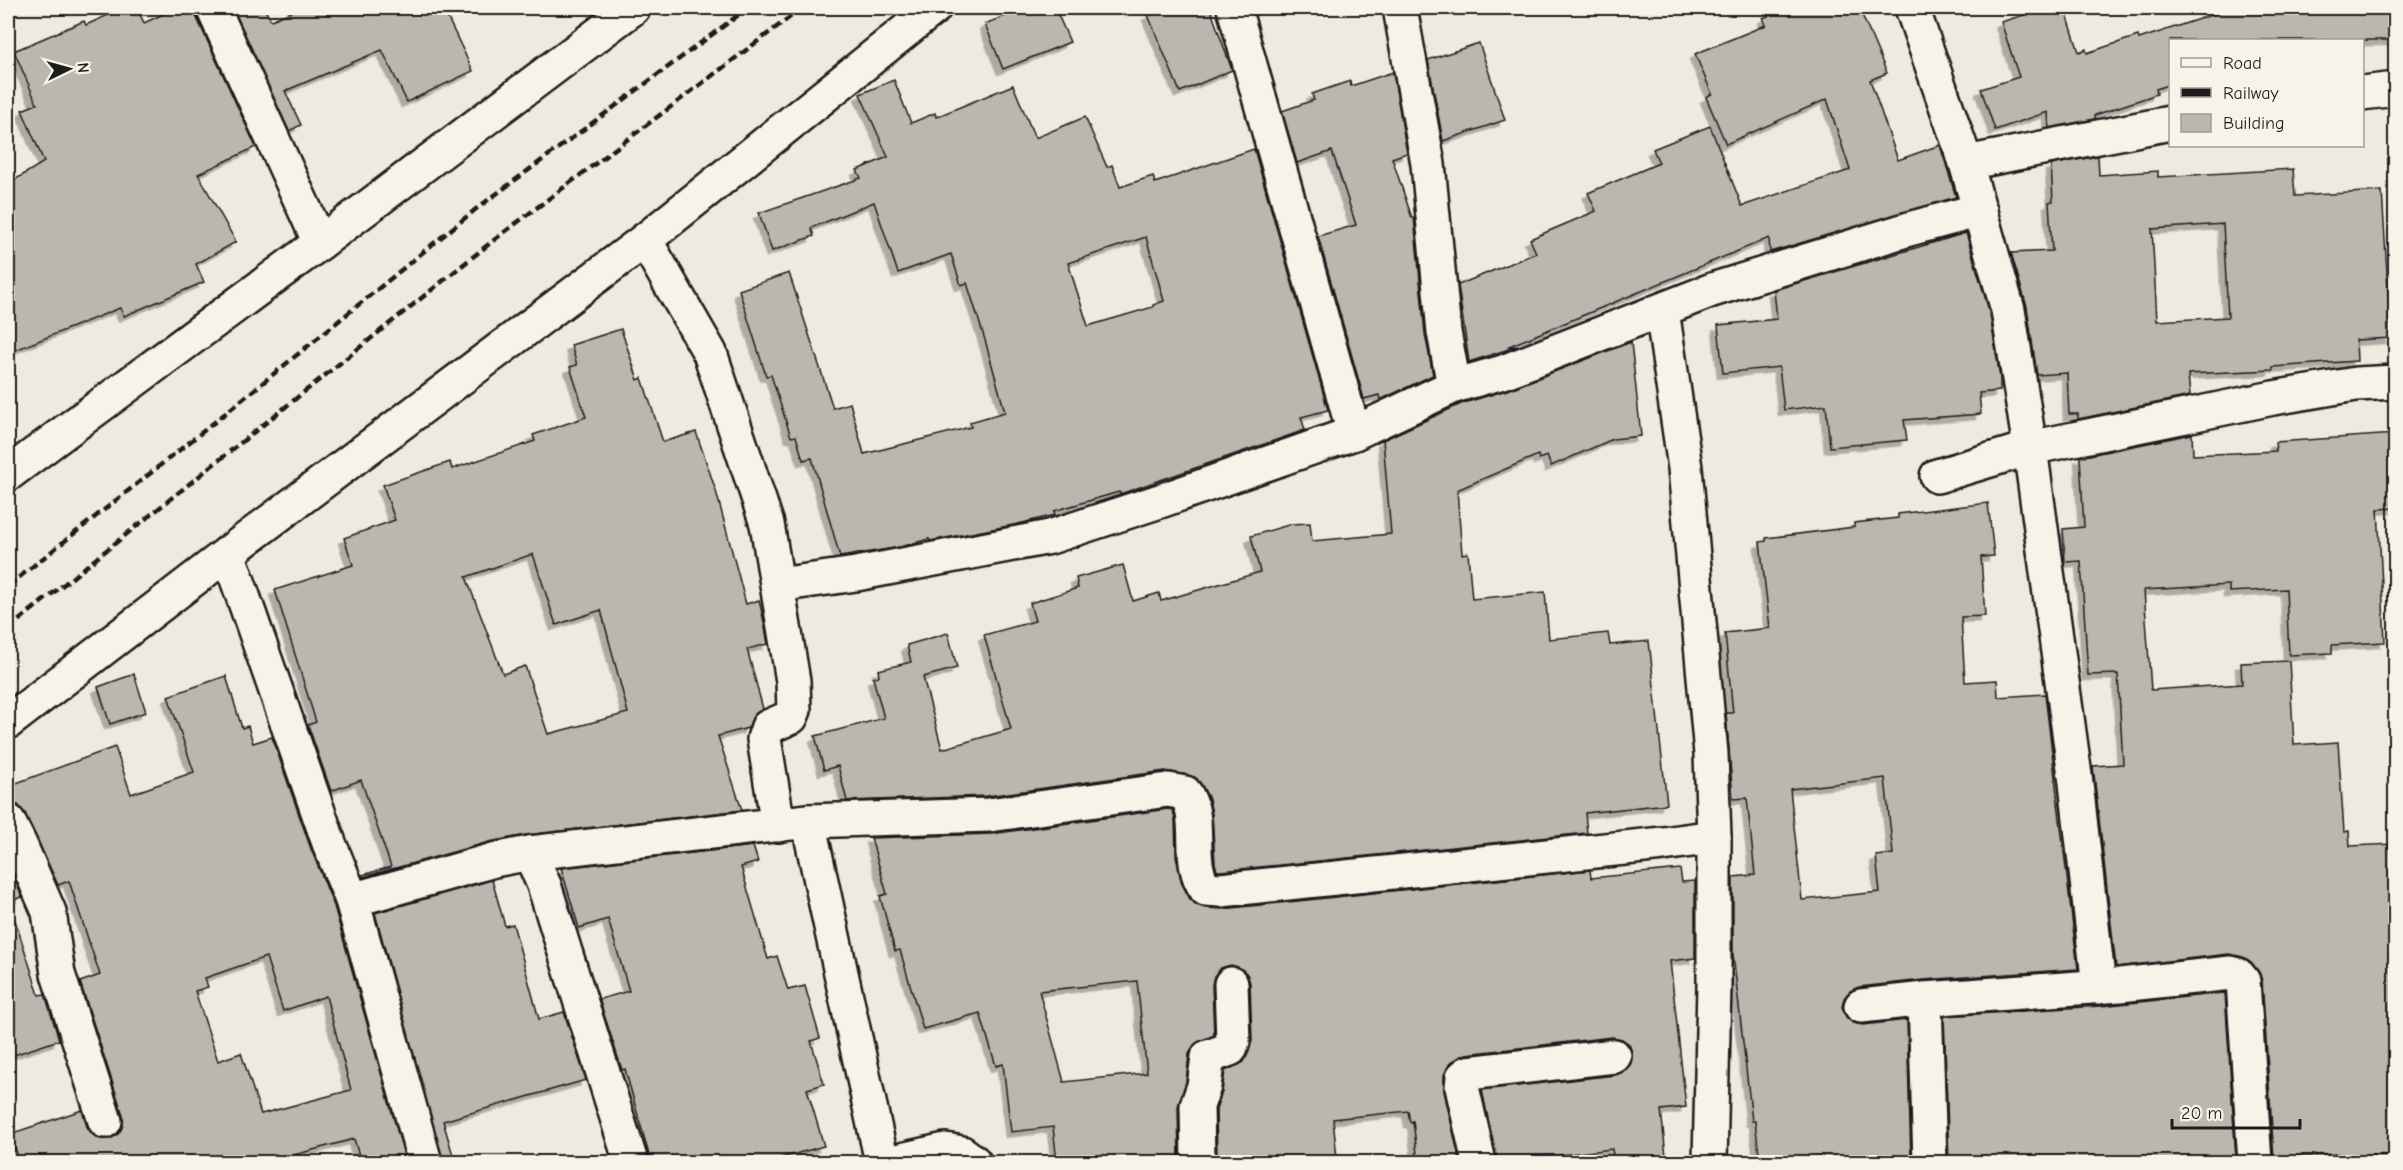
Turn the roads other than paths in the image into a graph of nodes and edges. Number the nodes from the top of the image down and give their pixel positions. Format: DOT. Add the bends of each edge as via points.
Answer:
graph roads {
  1 [pos="213,8"];
  2 [pos="633,8"];
  3 [pos="934,8"];
  4 [pos="1234,8"];
  5 [pos="1400,8"];
  6 [pos="1912,8"];
  7 [pos="2396,89"];
  8 [pos="2364,93"];
  9 [pos="2169,123"];
  10 [pos="1966,163"];
  11 [pos="1980,210"];
  12 [pos="645,240"];
  13 [pos="321,243"];
  14 [pos="1662,310"];
  15 [pos="2396,381"];
  16 [pos="1454,386"];
  17 [pos="1354,433"];
  18 [pos="2030,448"];
  19 [pos="8,474"];
  20 [pos="1937,476"];
  21 [pos="228,553"];
  22 [pos="778,585"];
  23 [pos="8,722"];
  24 [pos="8,821"];
  25 [pos="793,823"];
  26 [pos="1714,837"];
  27 [pos="530,853"];
  28 [pos="352,900"];
  29 [pos="1231,984"];
  30 [pos="2099,987"];
  31 [pos="1924,999"];
  32 [pos="1861,1006"];
  33 [pos="1614,1056"];
  34 [pos="105,1121"];
  35 [pos="425,1162"];
  36 [pos="630,1162"];
  37 [pos="882,1162"];
  38 [pos="892,1162"];
  39 [pos="974,1162"];
  40 [pos="1198,1162"];
  41 [pos="1479,1162"];
  42 [pos="1710,1162"];
  43 [pos="1930,1162"];
  44 [pos="2255,1162"];
  1 -- 13 [label="street"];
  2 -- 13 [label="street"];
  3 -- 12 [label="street"];
  4 -- 17 [label="street"];
  5 -- 16 [label="street" via="1428,164 1444,332"];
  6 -- 10 [label="street"];
  7 -- 8 [label="street"];
  9 -- 10 [label="street"];
  10 -- 11 [label="street"];
  11 -- 14 [label="street" via="1733,284"];
  11 -- 18 [label="street" via="2008,310"];
  12 -- 21 [label="street"];
  12 -- 22 [label="street" via="710,353 767,524"];
  13 -- 19 [label="street"];
  14 -- 16 [label="street" via="1503,372"];
  14 -- 26 [label="street" via="1685,468 1710,743"];
  15 -- 18 [label="street" via="2273,398"];
  16 -- 17 [label="street"];
  17 -- 22 [label="street" via="1050,537"];
  18 -- 20 [label="street"];
  18 -- 30 [label="street" via="2076,783"];
  21 -- 23 [label="street"];
  21 -- 28 [label="street"];
  22 -- 25 [label="street" via="794,704 791,717 768,727 764,739"];
  24 -- 34 [label="street" via="49,912 58,974"];
  25 -- 26 [label="street" via="989,815 1168,790 1185,793 1192,803 1198,879 1206,889 1221,890"];
  25 -- 27 [label="street"];
  25 -- 37 [label="street"];
  26 -- 42 [label="street"];
  27 -- 28 [label="street"];
  27 -- 36 [label="street" via="544,885"];
  28 -- 35 [label="street"];
  29 -- 40 [label="street" via="1233,1041 1230,1049 1208,1057 1206,1063 1197,1106"];
  30 -- 31 [label="street"];
  30 -- 44 [label="street" via="2238,975 2242,981"];
  31 -- 32 [label="street"];
  31 -- 43 [label="street"];
  33 -- 41 [label="street" via="1468,1073 1463,1077 1462,1087"];
  38 -- 39 [label="street" via="945,1150 962,1153"];
}
